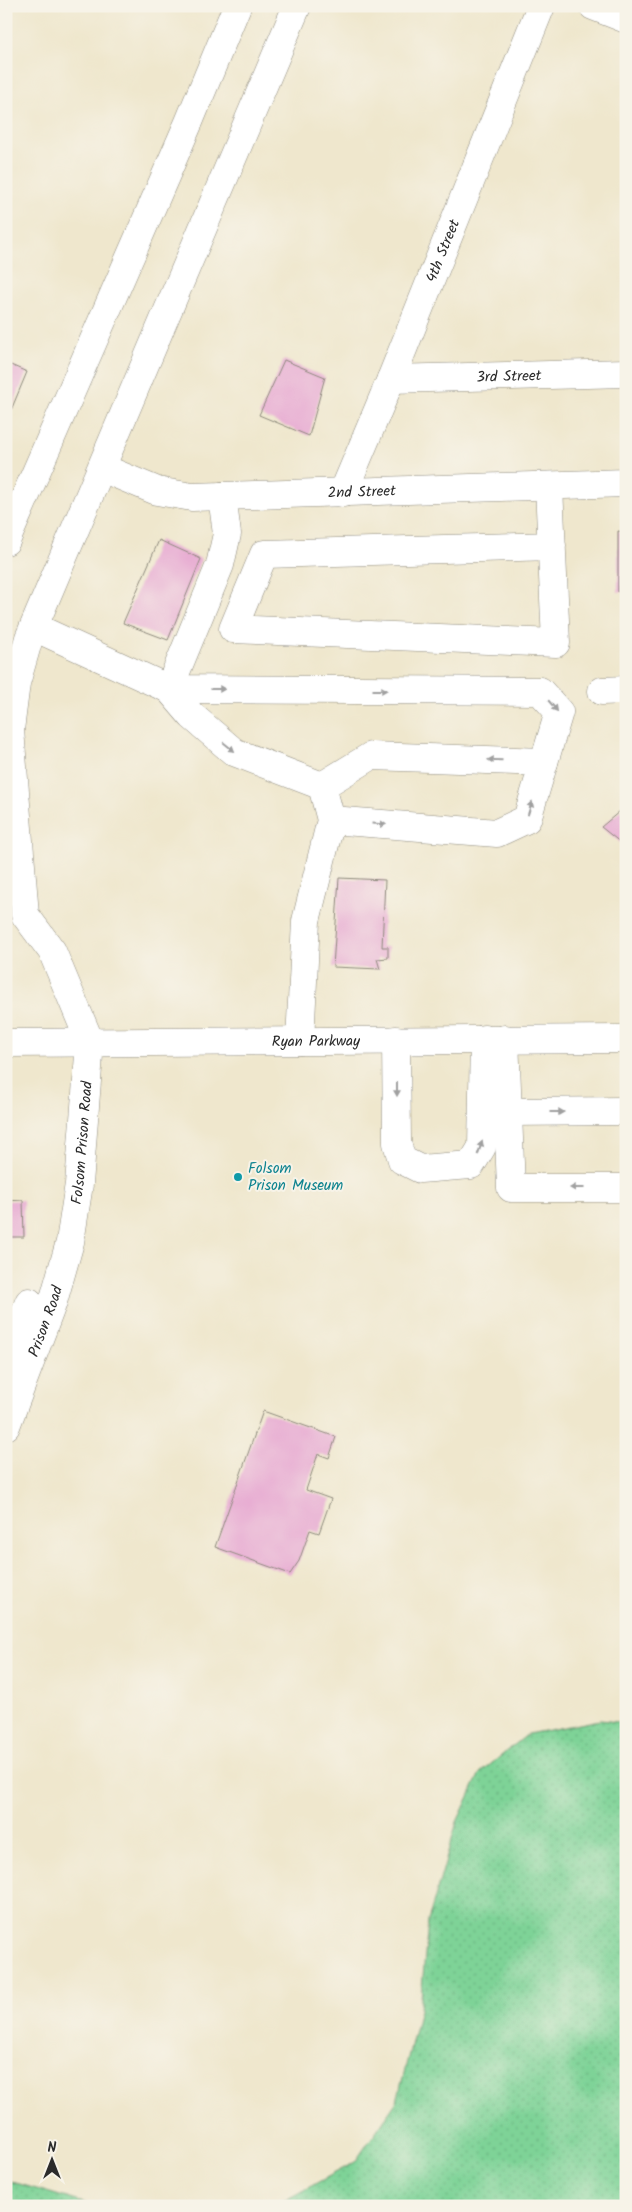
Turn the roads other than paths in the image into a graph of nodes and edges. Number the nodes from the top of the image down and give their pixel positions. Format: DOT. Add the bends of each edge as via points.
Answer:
graph roads {
  1 [pos="237,6"];
  2 [pos="297,6"];
  3 [pos="541,6"];
  4 [pos="593,6"];
  5 [pos="626,18"];
  6 [pos="624,369"];
  7 [pos="391,379"];
  8 [pos="102,468"];
  9 [pos="626,483"];
  10 [pos="550,486"];
  11 [pos="343,493"];
  12 [pos="222,496"];
  13 [pos="6,541"];
  14 [pos="552,546"];
  15 [pos="34,627"];
  16 [pos="169,689"];
  17 [pos="544,762"];
  18 [pos="322,786"];
  19 [pos="330,820"];
  20 [pos="6,886"];
  21 [pos="25,915"];
  22 [pos="494,1039"];
  23 [pos="626,1039"];
  24 [pos="396,1040"];
  25 [pos="300,1041"];
  26 [pos="90,1042"];
  27 [pos="6,1043"];
  28 [pos="626,1111"];
  29 [pos="508,1112"];
  30 [pos="626,1188"];
  31 [pos="70,1242"];
  32 [pos="30,1302"];
  33 [pos="6,1360"];
  34 [pos="6,1426"];
  1 -- 13 [label="street"];
  2 -- 8 [label="street"];
  3 -- 7 [label="street, 4th Street"];
  4 -- 5 [label="street"];
  6 -- 7 [label="street, 3rd Street"];
  7 -- 11 [label="street, 4th Street"];
  8 -- 12 [label="street, 2nd Street" via="157,490 192,497"];
  8 -- 15 [label="street"];
  9 -- 10 [label="street, 2nd Street"];
  10 -- 11 [label="street, 2nd Street"];
  10 -- 14 [label="street"];
  11 -- 12 [label="street, 2nd Street"];
  12 -- 16 [label="street" via="227,534 220,565"];
  14 -- 14 [label="street" via="556,643 233,629 264,554"];
  15 -- 16 [label="street"];
  15 -- 21 [label="street" via="16,683 10,730"];
  16 -- 17 [label="street, one-way" via="540,691 559,712"];
  16 -- 18 [label="street, one-way" via="192,716 234,752"];
  17 -- 18 [label="street, one-way" via="371,756"];
  19 -- 17 [label="street, one-way" via="497,834 527,819"];
  18 -- 19 [label="street"];
  19 -- 25 [label="street" via="306,920"];
  20 -- 21 [label="street"];
  21 -- 26 [label="street" via="52,951"];
  22 -- 23 [label="street, Ryan Parkway"];
  22 -- 24 [label="street, Ryan Parkway"];
  24 -- 22 [label="street, one-way" via="397,1142 402,1160 420,1169 471,1166 482,1147"];
  22 -- 29 [label="street"];
  24 -- 25 [label="street, Ryan Parkway"];
  25 -- 26 [label="street, Ryan Parkway"];
  26 -- 27 [label="street, Ryan Parkway"];
  26 -- 31 [label="street, Folsom Prison Road" via="79,1184"];
  29 -- 28 [label="street, one-way"];
  30 -- 29 [label="street, one-way" via="512,1188"];
  31 -- 32 [label="street, Prison Road"];
  32 -- 33 [label="street"];
  32 -- 34 [label="street, Prison Road"];
}
